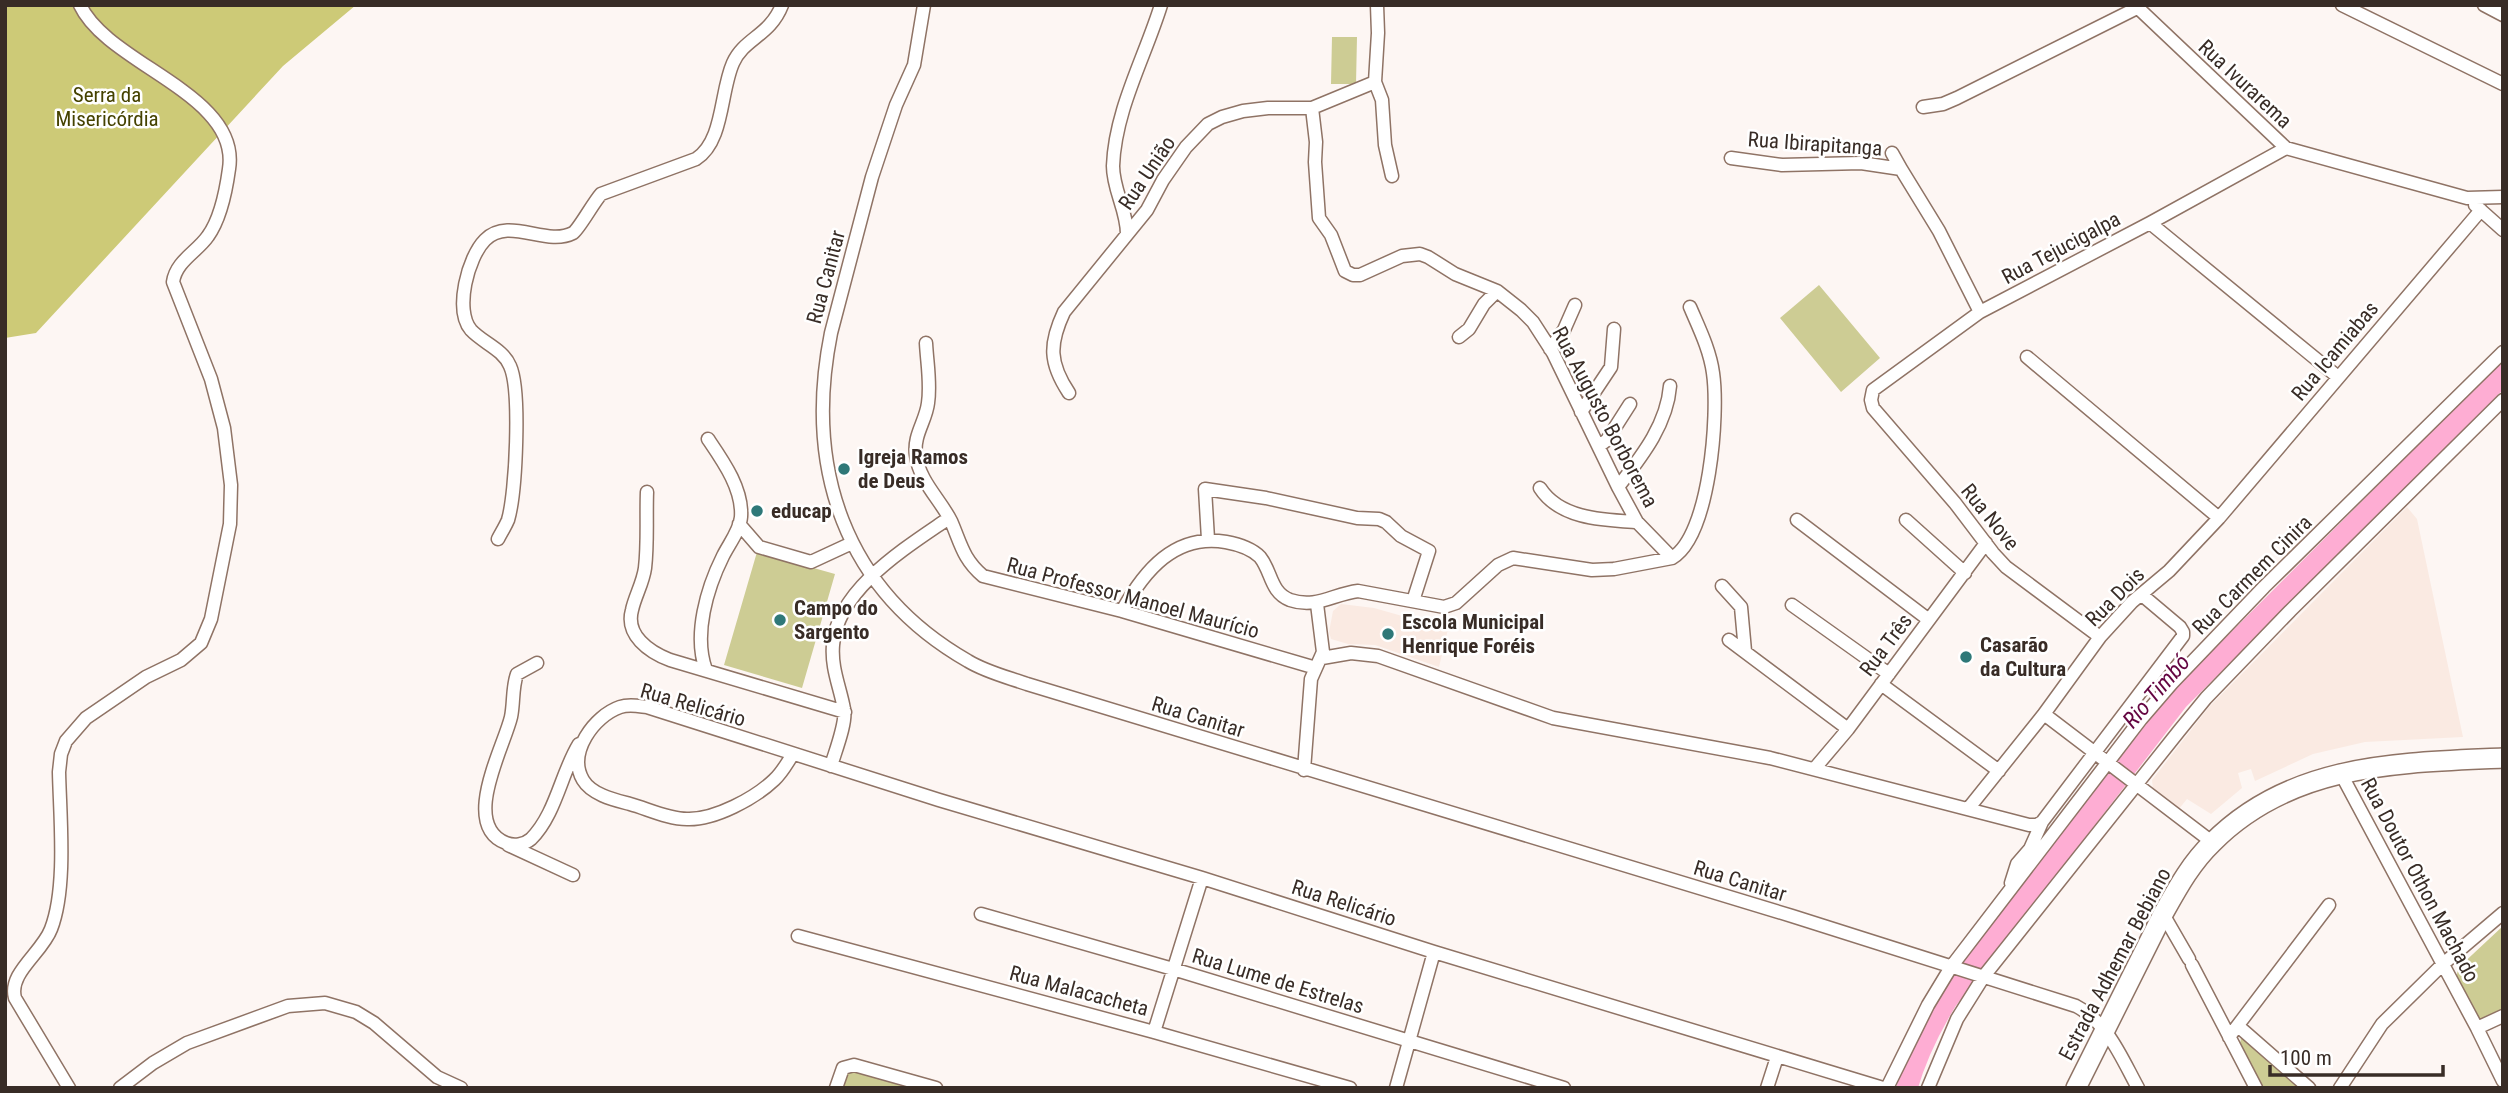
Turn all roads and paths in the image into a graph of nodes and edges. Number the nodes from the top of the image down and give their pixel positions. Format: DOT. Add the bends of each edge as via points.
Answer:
graph roads {
  1 [pos="80,5"];
  2 [pos="782,5"];
  3 [pos="924,5"];
  4 [pos="1161,5"];
  5 [pos="1377,5"];
  6 [pos="2342,5"];
  7 [pos="2484,5"];
  8 [pos="2136,6"];
  9 [pos="2503,15"];
  10 [pos="1375,82"];
  11 [pos="2503,84"];
  12 [pos="1923,107"];
  13 [pos="1311,108"];
  14 [pos="2286,148"];
  15 [pos="1892,153"];
  16 [pos="1731,158"];
  17 [pos="1901,169"];
  18 [pos="1392,176"];
  19 [pos="2503,197"];
  20 [pos="2467,198"];
  21 [pos="2481,210"];
  22 [pos="2150,223"];
  23 [pos="2503,230"];
  24 [pos="1127,234"];
  25 [pos="1497,291"];
  26 [pos="1575,305"];
  27 [pos="1690,307"];
  28 [pos="1980,312"];
  29 [pos="1614,329"];
  30 [pos="1459,337"];
  31 [pos="926,343"];
  32 [pos="1550,349"];
  33 [pos="2503,352"];
  34 [pos="2027,357"];
  35 [pos="2338,377"];
  36 [pos="1670,386"];
  37 [pos="1069,393"];
  38 [pos="1871,400"];
  39 [pos="2503,400"];
  40 [pos="1630,404"];
  41 [pos="1581,412"];
  42 [pos="708,439"];
  43 [pos="1599,446"];
  44 [pos="1618,487"];
  45 [pos="1540,488"];
  46 [pos="647,492"];
  47 [pos="949,518"];
  48 [pos="2219,518"];
  49 [pos="1797,520"];
  50 [pos="1906,520"];
  51 [pos="1637,522"];
  52 [pos="740,524"];
  53 [pos="498,539"];
  54 [pos="1208,539"];
  55 [pos="852,543"];
  56 [pos="1986,543"];
  57 [pos="1672,558"];
  58 [pos="1965,573"];
  59 [pos="872,577"];
  60 [pos="1722,586"];
  61 [pos="2142,595"];
  62 [pos="1413,601"];
  63 [pos="1317,604"];
  64 [pos="1793,605"];
  65 [pos="1122,611"];
  66 [pos="1929,620"];
  67 [pos="2100,637"];
  68 [pos="1729,640"];
  69 [pos="1745,651"];
  70 [pos="537,663"];
  71 [pos="1319,663"];
  72 [pos="706,670"];
  73 [pos="1885,679"];
  74 [pos="845,712"];
  75 [pos="2044,713"];
  76 [pos="1848,729"];
  77 [pos="586,735"];
  78 [pos="2096,753"];
  79 [pos="793,754"];
  80 [pos="2503,758"];
  81 [pos="2111,763"];
  82 [pos="831,766"];
  83 [pos="1815,768"];
  84 [pos="1304,770"];
  85 [pos="1999,771"];
  86 [pos="2340,772"];
  87 [pos="2134,781"];
  88 [pos="1968,809"];
  89 [pos="2042,822"];
  90 [pos="2212,842"];
  91 [pos="505,843"];
  92 [pos="573,875"];
  93 [pos="1202,878"];
  94 [pos="2009,890"];
  95 [pos="2329,905"];
  96 [pos="2503,913"];
  97 [pos="981,914"];
  98 [pos="2162,914"];
  99 [pos="798,936"];
  100 [pos="1434,952"];
  101 [pos="2443,964"];
  102 [pos="1955,968"];
  103 [pos="1173,970"];
  104 [pos="1981,976"];
  105 [pos="2503,1016"];
  106 [pos="2238,1026"];
  107 [pos="2105,1028"];
  108 [pos="2477,1028"];
  109 [pos="1154,1031"];
  110 [pos="2230,1037"];
  111 [pos="1409,1041"];
  112 [pos="1777,1057"];
  113 [pos="2503,1081"];
  114 [pos="69,1088"];
  115 [pos="120,1088"];
  116 [pos="461,1088"];
  117 [pos="836,1088"];
  118 [pos="936,1088"];
  119 [pos="1350,1088"];
  120 [pos="1396,1088"];
  121 [pos="1564,1088"];
  122 [pos="1768,1088"];
  123 [pos="1885,1088"];
  124 [pos="1928,1088"];
  125 [pos="2076,1088"];
  126 [pos="2138,1088"];
  127 [pos="2256,1088"];
  128 [pos="2309,1088"];
  129 [pos="2340,1088"];
  1 -- 114 [label="street" via="109,41 209,114 230,148 213,228 177,269 173,282 211,379 224,428 231,485 230,524 211,619 201,643 86,718 61,754 57,911 51,931 19,973 12,990"];
  2 -- 53 [label="street" via="771,27 737,54 706,153 601,194 572,233 508,231 493,234 478,248 468,274 464,318 506,358 517,394 514,485 508,519"];
  3 -- 55 [label="street, Rua Canitar" via="914,65 872,177 826,358 824,447 831,488"];
  4 -- 24 [label="street" via="1125,106 1116,147 1114,179"];
  5 -- 10 [label="street"];
  6 -- 11 [label="street"];
  7 -- 9 [label="street"];
  8 -- 12 [label="street" via="1957,98"];
  8 -- 14 [label="street, Rua Ivurarema"];
  10 -- 13 [label="street, Rua União"];
  10 -- 18 [label="street" via="1382,100"];
  13 -- 24 [label="street, Rua União" via="1243,111 1208,124 1185,147"];
  13 -- 25 [label="street, Rua Augusto Borborema" via="1317,142 1319,218 1345,271 1360,275 1402,256 1420,254"];
  14 -- 20 [label="street, Rua Ivurarema"];
  14 -- 22 [label="street, Rua Tejucigalpa"];
  15 -- 17 [label="street"];
  16 -- 17 [label="street, Rua Ibirapitanga"];
  17 -- 28 [label="street, Rua Ibirapitanga"];
  19 -- 20 [label="street"];
  20 -- 21 [label="street"];
  21 -- 23 [label="street"];
  21 -- 35 [label="street, Rua Icamiabas"];
  22 -- 28 [label="street, Rua Tejucigalpa"];
  22 -- 35 [label="street"];
  24 -- 37 [label="street, Rua União" via="1059,322 1052,353"];
  25 -- 30 [label="street"];
  25 -- 32 [label="street, Rua Augusto Borborema" via="1533,322"];
  26 -- 32 [label="street"];
  27 -- 57 [label="street" via="1713,374 1713,428 1702,513 1690,540"];
  28 -- 38 [label="street, Rua Tejucigalpa" via="1879,383"];
  29 -- 41 [label="street" via="1611,367"];
  31 -- 47 [label="street, Rua Professor Manoel Maurício" via="928,406 916,438 916,454 932,495"];
  32 -- 41 [label="street, Rua Augusto Borborema"];
  33 -- 81 [label="street, Rua Carmem Cinira" via="2172,683"];
  34 -- 48 [label="street"];
  35 -- 48 [label="street, Rua Icamiabas"];
  36 -- 44 [label="street" via="1658,428"];
  38 -- 56 [label="street, Rua Nove"];
  39 -- 87 [label="street" via="2225,679"];
  40 -- 43 [label="street"];
  41 -- 43 [label="street, Rua Augusto Borborema"];
  42 -- 52 [label="street" via="738,490"];
  43 -- 44 [label="street, Rua Augusto Borborema"];
  44 -- 51 [label="street, Rua Augusto Borborema"];
  45 -- 51 [label="street" via="1575,515"];
  46 -- 72 [label="street" via="645,568 631,610 632,629 640,642 660,656"];
  47 -- 59 [label="street" via="890,558"];
  47 -- 65 [label="street, Rua Professor Manoel Maurício" via="962,552 984,576"];
  48 -- 61 [label="street, Rua Dois"];
  49 -- 66 [label="street"];
  50 -- 58 [label="street"];
  51 -- 57 [label="street, Rua Augusto Borborema"];
  52 -- 55 [label="street" via="759,547 811,562"];
  52 -- 72 [label="street" via="709,591 701,640"];
  54 -- 62 [label="street" via="1205,489 1379,519 1429,551"];
  54 -- 63 [label="street" via="1248,549 1258,556 1280,594"];
  54 -- 65 [label="street" via="1186,545 1151,569"];
  55 -- 59 [label="street, Rua Canitar"];
  56 -- 58 [label="street, Rua Três"];
  56 -- 67 [label="street, Rua Nove" via="2006,567"];
  57 -- 62 [label="street" via="1592,570 1513,558 1498,565 1456,603 1444,607"];
  58 -- 66 [label="street, Rua Três"];
  59 -- 74 [label="street" via="835,629 836,683"];
  59 -- 84 [label="street, Rua Canitar" via="917,625 970,662"];
  60 -- 69 [label="street" via="1741,607"];
  61 -- 67 [label="street, Rua Dois"];
  61 -- 78 [label="street" via="2180,627 2183,636"];
  62 -- 63 [label="street" via="1358,592"];
  63 -- 71 [label="street" via="1323,652"];
  64 -- 73 [label="street"];
  65 -- 71 [label="street, Rua Professor Manoel Maurício"];
  66 -- 73 [label="street, Rua Três"];
  67 -- 75 [label="street, Rua Dois"];
  68 -- 69 [label="street"];
  69 -- 76 [label="street"];
  70 -- 91 [label="street" via="517,674 512,715 489,781 485,814 492,831"];
  71 -- 83 [label="street, Rua Professor Manoel Maurício" via="1351,653 1378,656 1553,718"];
  71 -- 84 [label="street" via="1311,679"];
  72 -- 74 [label="street"];
  73 -- 76 [label="street, Rua Três"];
  73 -- 85 [label="street"];
  74 -- 82 [label="street"];
  75 -- 78 [label="street"];
  75 -- 85 [label="street, Rua Dois"];
  76 -- 83 [label="street, Rua Três"];
  77 -- 79 [label="street, Rua Relicário" via="611,712 633,705"];
  77 -- 79 [label="street" via="579,763 590,788 620,802 678,818 702,817 750,798 777,778"];
  77 -- 91 [label="street, Rua Relicário" via="540,827 525,843"];
  78 -- 81 [label="street"];
  78 -- 89 [label="street"];
  79 -- 82 [label="street, Rua Relicário"];
  80 -- 86 [label="main road, Estrada Adhemar Bebiano"];
  81 -- 87 [label="street"];
  81 -- 94 [label="street, Rua Carmem Cinira"];
  82 -- 93 [label="street, Rua Relicário"];
  83 -- 88 [label="street, Rua Professor Manoel Maurício"];
  84 -- 102 [label="street, Rua Canitar"];
  85 -- 88 [label="street, Rua Dois"];
  86 -- 90 [label="main road, Estrada Adhemar Bebiano" via="2273,798"];
  86 -- 101 [label="street, Rua Doutor Othon Machado"];
  87 -- 90 [label="street"];
  87 -- 104 [label="street"];
  88 -- 89 [label="street, Rua Professor Manoel Maurício" via="2029,825"];
  89 -- 94 [label="street" via="2015,868"];
  90 -- 98 [label="main road, Estrada Adhemar Bebiano"];
  91 -- 92 [label="street"];
  93 -- 100 [label="street, Rua Relicário"];
  93 -- 103 [label="street"];
  94 -- 102 [label="street, Rua Carmem Cinira"];
  95 -- 106 [label="street"];
  96 -- 101 [label="street"];
  97 -- 103 [label="street, Rua Lume de Estrelas"];
  98 -- 107 [label="main road, Estrada Adhemar Bebiano"];
  98 -- 110 [label="street"];
  99 -- 109 [label="street, Rua Malacacheta"];
  100 -- 111 [label="street"];
  100 -- 112 [label="street, Rua Relicário"];
  101 -- 108 [label="street, Rua Doutor Othon Machado"];
  101 -- 129 [label="street" via="2382,1024"];
  102 -- 104 [label="street, Rua Canitar"];
  102 -- 123 [label="street, Rua Carmem Cinira" via="1923,1014"];
  103 -- 109 [label="street"];
  103 -- 111 [label="street, Rua Lume de Estrelas"];
  104 -- 107 [label="street, Rua Canitar" via="2076,1006"];
  104 -- 124 [label="street"];
  105 -- 108 [label="street"];
  106 -- 110 [label="street"];
  106 -- 128 [label="street"];
  107 -- 125 [label="main road, Estrada Adhemar Bebiano"];
  107 -- 126 [label="street"];
  108 -- 113 [label="street, Rua Doutor Othon Machado"];
  109 -- 119 [label="street, Rua Malacacheta"];
  110 -- 127 [label="street"];
  111 -- 120 [label="street"];
  111 -- 121 [label="street, Rua Lume de Estrelas"];
  112 -- 122 [label="street"];
  112 -- 123 [label="street, Rua Relicário"];
  115 -- 116 [label="street" via="187,1043 288,1006 326,1003 374,1023 437,1077"];
  117 -- 118 [label="street" via="843,1068 854,1065"];
}
